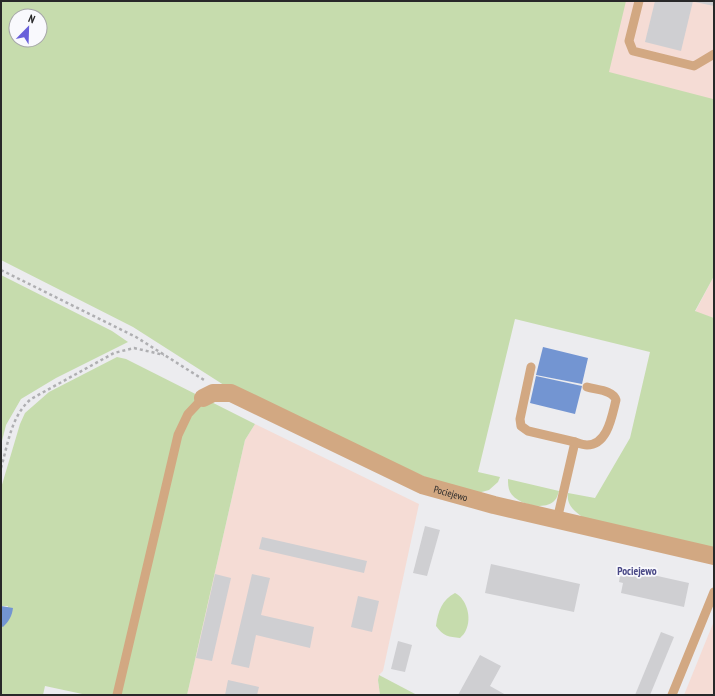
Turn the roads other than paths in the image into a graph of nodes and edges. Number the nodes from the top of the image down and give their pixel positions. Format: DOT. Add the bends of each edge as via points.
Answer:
graph roads {
  1 [pos="639,1"];
  2 [pos="714,54"];
  3 [pos="531,367"];
  4 [pos="587,387"];
  5 [pos="203,398"];
  6 [pos="574,442"];
  7 [pos="557,520"];
  8 [pos="714,556"];
  9 [pos="714,592"];
  10 [pos="117,695"];
  11 [pos="672,695"];
  1 -- 2 [label="lane" via="629,41 633,51 694,66"];
  3 -- 6 [label="lane" via="520,419 521,426 528,431"];
  4 -- 6 [label="lane" via="611,393 616,400 609,428 598,442 588,445"];
  5 -- 7 [label="street, Pociejewo" via="212,393 231,393 422,485"];
  5 -- 10 [label="lane" via="188,414 178,435"];
  6 -- 7 [label="lane"];
  7 -- 8 [label="street, Pociejewo"];
  9 -- 11 [label="lane"];
}
